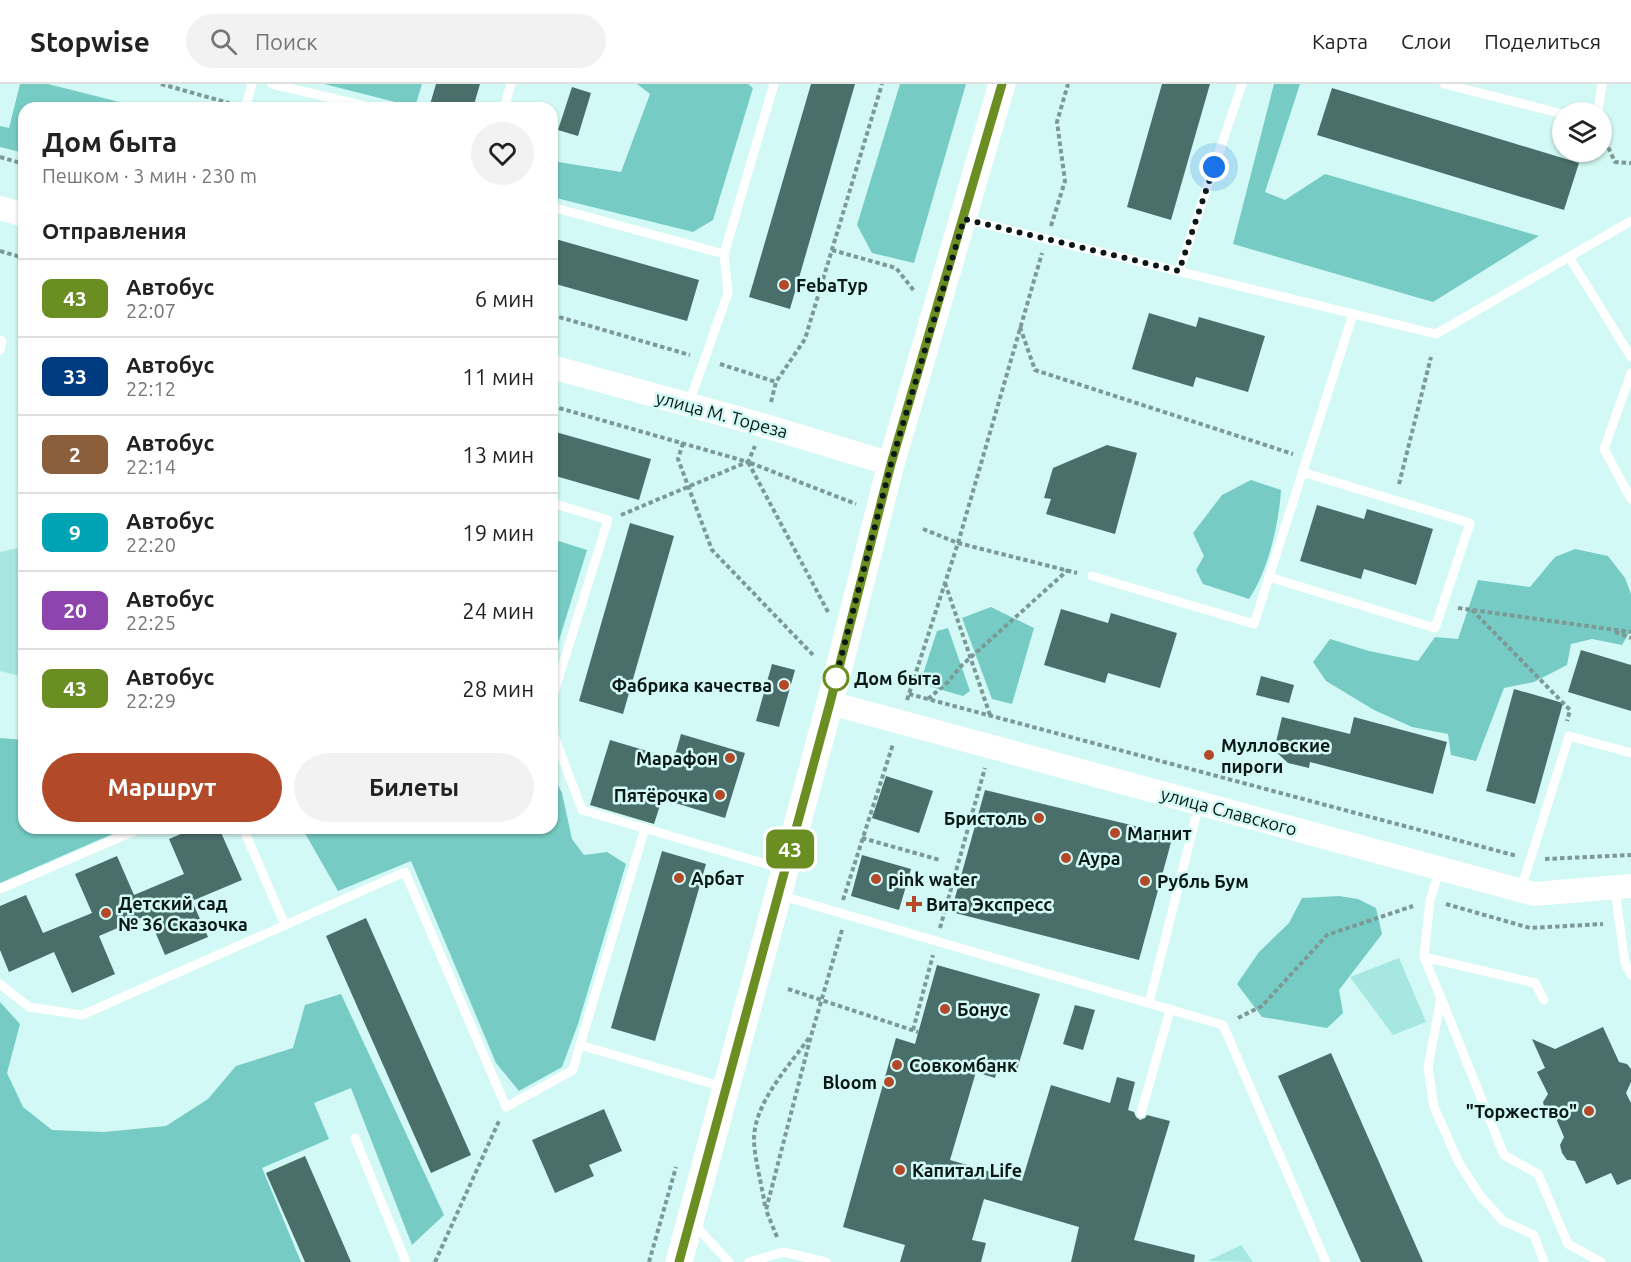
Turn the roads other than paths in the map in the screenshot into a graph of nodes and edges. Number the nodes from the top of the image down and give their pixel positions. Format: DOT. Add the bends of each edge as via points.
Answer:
graph roads {
  1 [pos="252,84"];
  2 [pos="272,84"];
  3 [pos="512,84"];
  4 [pos="774,84"];
  5 [pos="1002,84"];
  6 [pos="1242,84"];
  7 [pos="1444,84"];
  8 [pos="1602,84"];
  9 [pos="247,102"];
  10 [pos="348,102"];
  11 [pos="506,102"];
  12 [pos="1599,102"];
  13 [pos="1552,111"];
  14 [pos="0,208"];
  15 [pos="558,209"];
  16 [pos="18,213"];
  17 [pos="964,219"];
  18 [pos="1631,220"];
  19 [pos="724,254"];
  20 [pos="1569,257"];
  21 [pos="1179,271"];
  22 [pos="1353,314"];
  23 [pos="0,340"];
  24 [pos="0,350"];
  25 [pos="1631,357"];
  26 [pos="558,368"];
  27 [pos="1631,373"];
  28 [pos="688,406"];
  29 [pos="891,464"];
  30 [pos="1302,472"];
  31 [pos="1631,499"];
  32 [pos="558,505"];
  33 [pos="1092,576"];
  34 [pos="1269,577"];
  35 [pos="558,680"];
  36 [pos="830,703"];
  37 [pos="558,746"];
  38 [pos="1631,753"];
  39 [pos="1199,803"];
  40 [pos="645,828"];
  41 [pos="127,834"];
  42 [pos="246,834"];
  43 [pos="1440,869"];
  44 [pos="782,882"];
  45 [pos="1623,886"];
  46 [pos="0,889"];
  47 [pos="1520,891"];
  48 [pos="285,925"];
  49 [pos="1424,957"];
  50 [pos="1631,975"];
  51 [pos="0,984"];
  52 [pos="1441,998"];
  53 [pos="1544,1000"];
  54 [pos="1149,1003"];
  55 [pos="1170,1010"];
  56 [pos="580,1045"];
  57 [pos="726,1088"];
  58 [pos="1141,1113"];
  59 [pos="355,1138"];
  60 [pos="690,1220"];
  61 [pos="406,1262"];
  62 [pos="678,1262"];
  63 [pos="729,1262"];
  64 [pos="749,1262"];
  65 [pos="826,1262"];
  66 [pos="1326,1262"];
  67 [pos="1544,1262"];
  68 [pos="1601,1262"];
  1 -- 9 [label="lane"];
  2 -- 10 [label="lane"];
  3 -- 11 [label="lane"];
  4 -- 19 [label="lane"];
  5 -- 17 [label="main road"];
  6 -- 21 [label="lane"];
  7 -- 13 [label="lane"];
  8 -- 12 [label="lane"];
  14 -- 16 [label="street"];
  15 -- 19 [label="lane"];
  17 -- 21 [label="lane"];
  17 -- 29 [label="main road"];
  18 -- 20 [label="lane"];
  19 -- 28 [label="lane" via="728,293"];
  20 -- 22 [label="lane" via="1436,334"];
  20 -- 25 [label="lane"];
  21 -- 22 [label="lane"];
  22 -- 30 [label="lane"];
  23 -- 24 [label="lane"];
  26 -- 28 [label="street, улица М. Тореза"];
  27 -- 31 [label="lane" via="1604,449"];
  28 -- 29 [label="street, улица М. Тореза"];
  29 -- 36 [label="main road"];
  30 -- 34 [label="lane"];
  30 -- 34 [label="lane" via="1470,523 1435,628"];
  32 -- 35 [label="lane" via="608,520"];
  33 -- 34 [label="lane" via="1254,624"];
  36 -- 39 [label="street, улица Славского"];
  36 -- 44 [label="main road"];
  37 -- 40 [label="lane" via="582,810"];
  38 -- 47 [label="lane" via="1569,736"];
  39 -- 43 [label="street, улица Славского"];
  39 -- 54 [label="lane"];
  40 -- 44 [label="lane"];
  40 -- 56 [label="lane"];
  41 -- 46 [label="lane"];
  42 -- 48 [label="lane"];
  43 -- 47 [label="street, улица Славского"];
  43 -- 49 [label="lane" via="1430,900"];
  44 -- 54 [label="lane" via="843,914"];
  44 -- 57 [label="main road"];
  45 -- 47 [label="street, улица Славского" via="1534,894"];
  45 -- 50 [label="lane" via="1625,963"];
  48 -- 51 [label="lane" via="82,1015 29,1007"];
  48 -- 56 [label="lane" via="405,872 506,1107 573,1070"];
  49 -- 52 [label="lane"];
  49 -- 53 [label="lane" via="1535,983"];
  52 -- 67 [label="lane" via="1428,1066 1434,1107 1459,1163 1479,1194 1503,1221 1534,1235"];
  52 -- 68 [label="lane" via="1504,1155 1538,1174 1568,1244"];
  54 -- 55 [label="lane"];
  55 -- 58 [label="lane"];
  55 -- 66 [label="lane" via="1222,1025"];
  56 -- 57 [label="lane"];
  57 -- 60 [label="main road"];
  59 -- 61 [label="lane"];
  60 -- 62 [label="main road"];
  60 -- 63 [label="lane"];
  64 -- 65 [label="lane" via="783,1252"];
}
